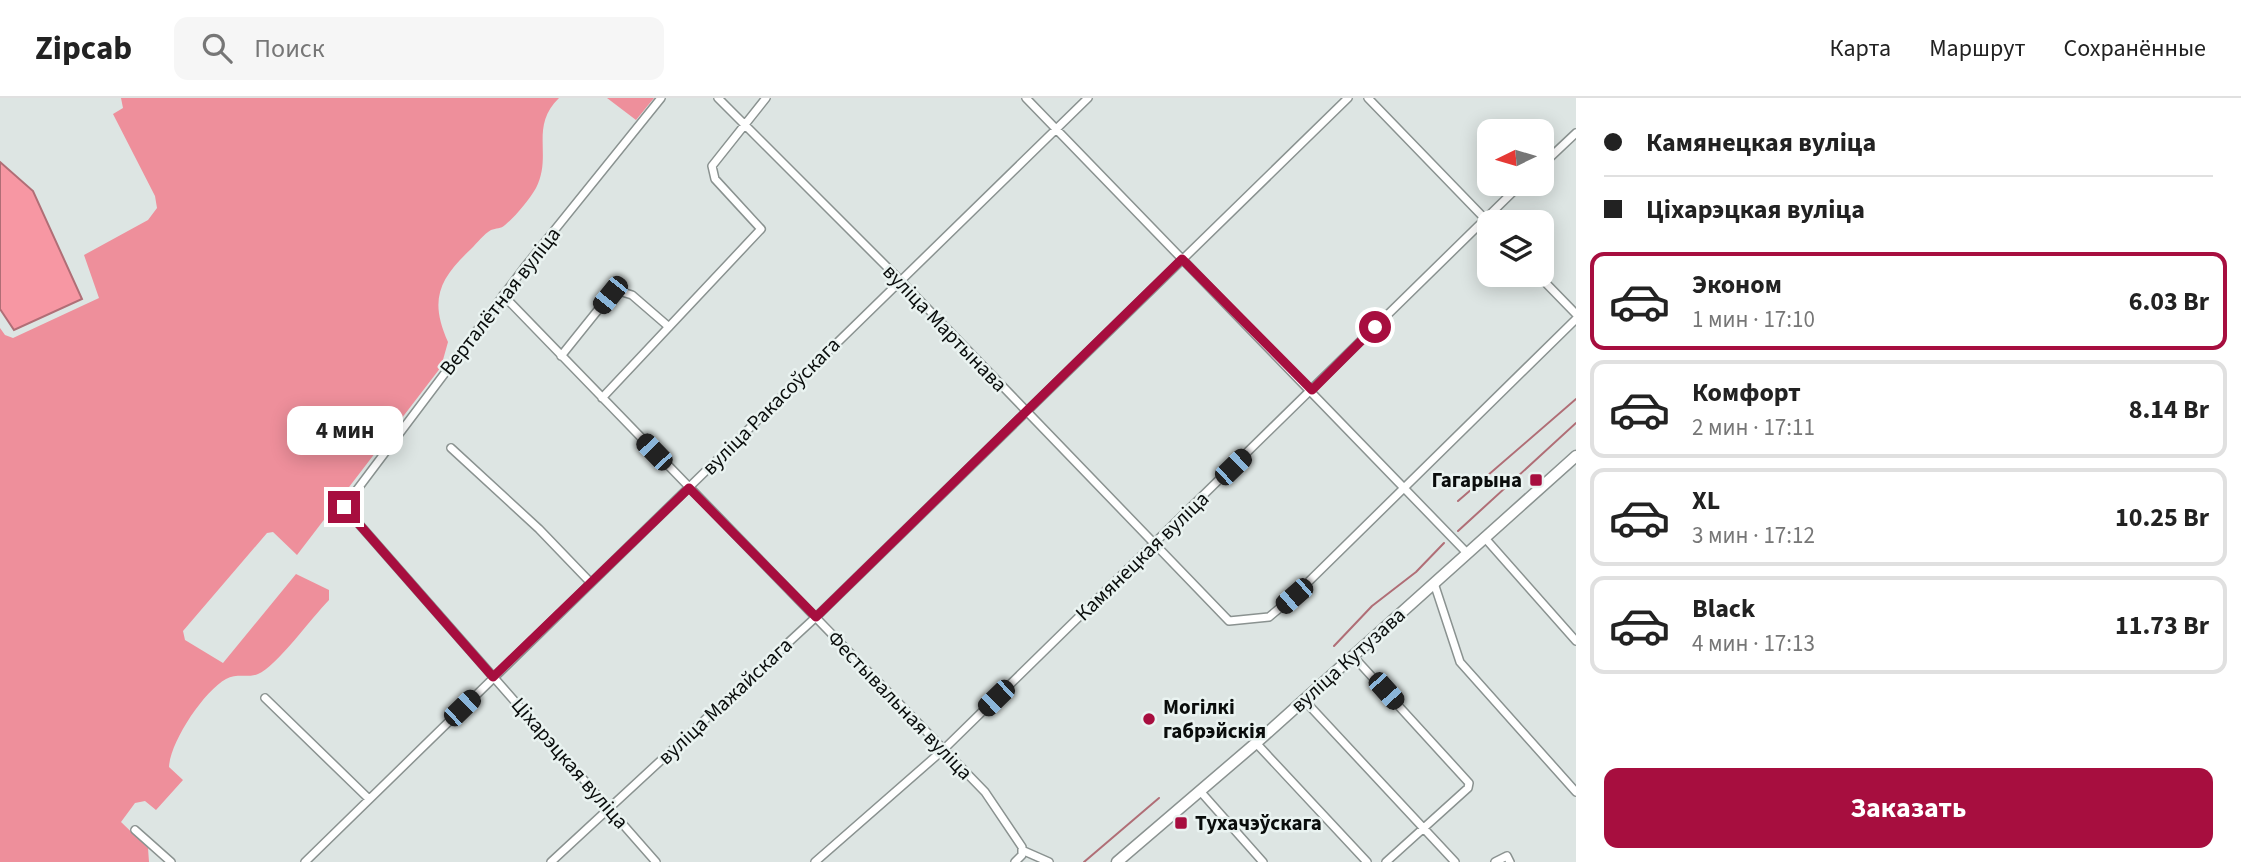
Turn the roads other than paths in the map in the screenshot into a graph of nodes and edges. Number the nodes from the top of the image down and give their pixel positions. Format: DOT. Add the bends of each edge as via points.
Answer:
graph roads {
  1 [pos="661,98"];
  2 [pos="718,98"];
  3 [pos="766,98"];
  4 [pos="1026,98"];
  5 [pos="1088,98"];
  6 [pos="1348,98"];
  7 [pos="1368,98"];
  8 [pos="745,125"];
  9 [pos="1056,129"];
  10 [pos="1576,133"];
  11 [pos="1554,153"];
  12 [pos="1510,196"];
  13 [pos="1497,210"];
  14 [pos="1477,211"];
  15 [pos="1477,231"];
  16 [pos="1182,259"];
  17 [pos="900,280"];
  18 [pos="1549,287"];
  19 [pos="503,295"];
  20 [pos="1576,316"];
  21 [pos="669,327"];
  22 [pos="561,356"];
  23 [pos="1312,390"];
  24 [pos="602,398"];
  25 [pos="1025,412"];
  26 [pos="451,448"];
  27 [pos="1573,463"];
  28 [pos="1404,486"];
  29 [pos="689,488"];
  30 [pos="344,507"];
  31 [pos="1484,537"];
  32 [pos="1155,544"];
  33 [pos="1466,552"];
  34 [pos="590,582"];
  35 [pos="1434,583"];
  36 [pos="816,617"];
  37 [pos="1576,640"];
  38 [pos="1353,656"];
  39 [pos="493,677"];
  40 [pos="265,698"];
  41 [pos="1304,700"];
  42 [pos="1256,743"];
  43 [pos="943,750"];
  44 [pos="1200,791"];
  45 [pos="1576,792"];
  46 [pos="369,799"];
  47 [pos="609,808"];
  48 [pos="1423,828"];
  49 [pos="135,830"];
  50 [pos="1023,853"];
  51 [pos="170,862"];
  52 [pos="305,862"];
  53 [pos="551,862"];
  54 [pos="656,862"];
  55 [pos="815,862"];
  56 [pos="1015,862"];
  57 [pos="1049,862"];
  58 [pos="1117,862"];
  59 [pos="1263,862"];
  60 [pos="1367,862"];
  61 [pos="1386,862"];
  62 [pos="1455,862"];
  63 [pos="1495,862"];
  64 [pos="1510,862"];
  1 -- 19 [label="street, Верталётная вуліца"];
  2 -- 8 [label="street, вуліца Мартынава"];
  3 -- 8 [label="street"];
  4 -- 9 [label="street"];
  5 -- 9 [label="street, вуліца Ракасоўскага"];
  6 -- 16 [label="street, вуліца Мажайскага"];
  7 -- 14 [label="street"];
  8 -- 17 [label="street, вуліца Мартынава"];
  8 -- 21 [label="street" via="716,158 712,172 761,229"];
  9 -- 16 [label="street"];
  9 -- 17 [label="street, вуліца Ракасоўскага"];
  10 -- 11 [label="street"];
  12 -- 13 [label="street, Камянецкая вуліца"];
  15 -- 23 [label="street, Камянецкая вуліца"];
  16 -- 23 [label="street"];
  16 -- 25 [label="street, вуліца Мажайскага"];
  17 -- 25 [label="street, вуліца Мартынава"];
  17 -- 29 [label="street, вуліца Ракасоўскага"];
  18 -- 20 [label="street"];
  19 -- 22 [label="street, Фестывальная вуліца"];
  19 -- 30 [label="street, Верталётная вуліца"];
  20 -- 28 [label="street"];
  21 -- 22 [label="street" via="632,295 619,291 610,295"];
  21 -- 24 [label="street"];
  22 -- 24 [label="street, Фестывальная вуліца"];
  23 -- 28 [label="street"];
  23 -- 32 [label="street, Камянецкая вуліца"];
  24 -- 29 [label="street, Фестывальная вуліца"];
  25 -- 32 [label="street, вуліца Мартынава"];
  25 -- 36 [label="street, вуліца Мажайскага"];
  26 -- 34 [label="street" via="540,528"];
  27 -- 31 [label="main road, вуліца Кутузава"];
  28 -- 32 [label="street, вуліца Мартынава" via="1269,617 1229,621"];
  28 -- 33 [label="street"];
  29 -- 34 [label="street, вуліца Ракасоўскага"];
  29 -- 36 [label="street, Фестывальная вуліца"];
  30 -- 39 [label="street, Ціхарэцкая вуліца"];
  31 -- 33 [label="main road, вуліца Кутузава"];
  31 -- 37 [label="street"];
  32 -- 43 [label="street, Камянецкая вуліца"];
  33 -- 35 [label="main road, вуліца Кутузава"];
  34 -- 39 [label="street, вуліца Ракасоўскага"];
  35 -- 38 [label="main road, вуліца Кутузава"];
  35 -- 45 [label="street" via="1460,662"];
  36 -- 43 [label="street, Фестывальная вуліца"];
  36 -- 47 [label="street, вуліца Мажайскага"];
  38 -- 41 [label="main road, вуліца Кутузава"];
  38 -- 48 [label="street" via="1469,783"];
  39 -- 46 [label="street, вуліца Ракасоўскага"];
  39 -- 47 [label="street, Ціхарэцкая вуліца"];
  40 -- 46 [label="street"];
  41 -- 42 [label="main road, вуліца Кутузава"];
  41 -- 48 [label="street"];
  42 -- 44 [label="main road, вуліца Кутузава"];
  42 -- 60 [label="street"];
  43 -- 50 [label="street, Фестывальная вуліца" via="985,792"];
  43 -- 55 [label="street, Камянецкая вуліца"];
  44 -- 58 [label="main road, вуліца Кутузава"];
  44 -- 59 [label="street"];
  46 -- 52 [label="street, вуліца Ракасоўскага"];
  47 -- 53 [label="street, вуліца Мажайскага"];
  47 -- 54 [label="street, Ціхарэцкая вуліца"];
  48 -- 61 [label="street"];
  48 -- 62 [label="street"];
  49 -- 51 [label="street"];
  50 -- 56 [label="street"];
  50 -- 57 [label="street"];
  63 -- 64 [label="street" via="1507,856"];
}
